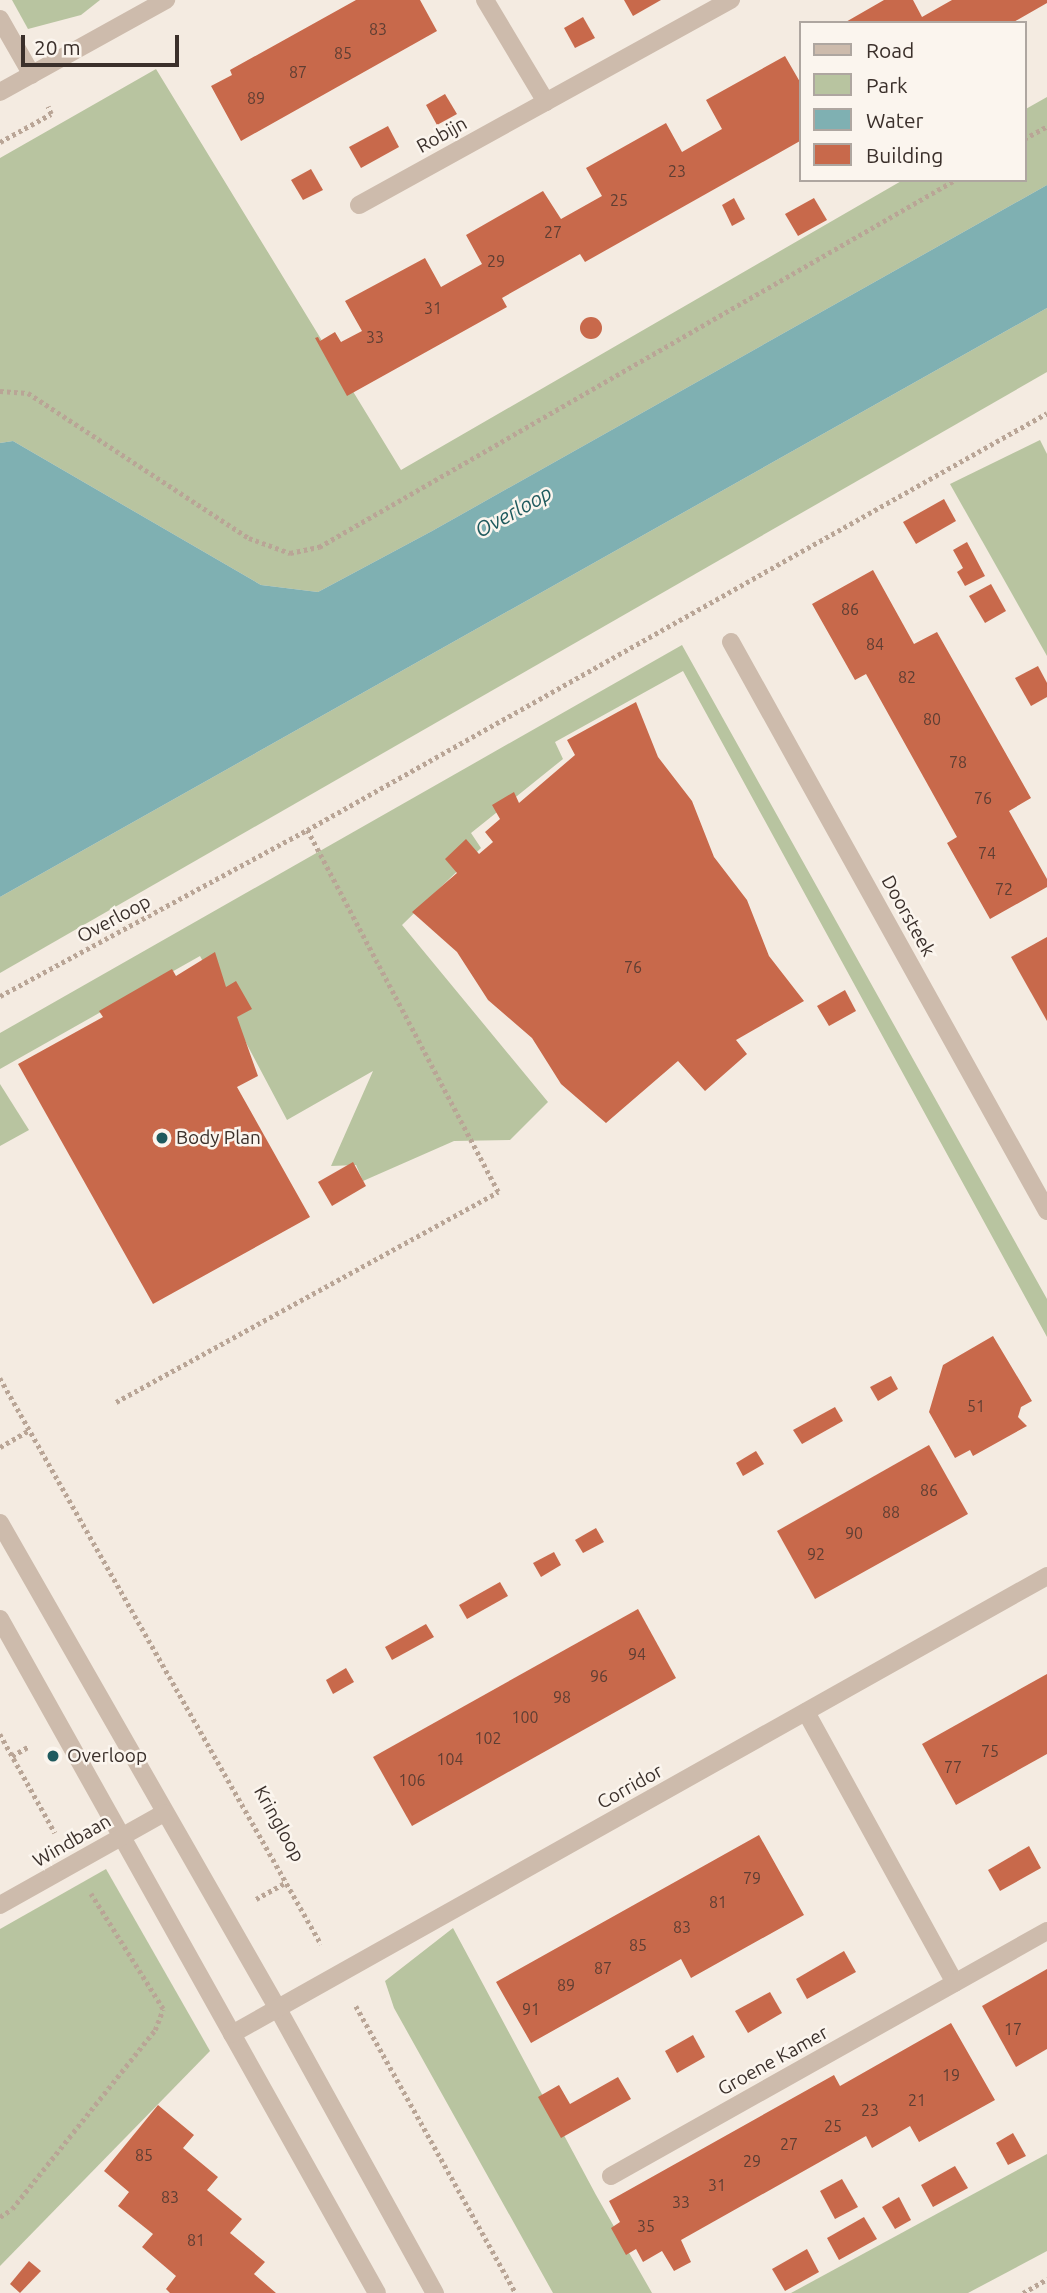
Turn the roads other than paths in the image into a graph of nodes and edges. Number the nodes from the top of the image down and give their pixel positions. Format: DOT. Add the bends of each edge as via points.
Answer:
graph roads {
  1 [pos="166,0"];
  2 [pos="485,0"];
  3 [pos="731,0"];
  4 [pos="0,19"];
  5 [pos="32,75"];
  6 [pos="0,92"];
  7 [pos="546,102"];
  8 [pos="359,205"];
  9 [pos="731,642"];
  10 [pos="1047,1211"];
  11 [pos="0,1523"];
  12 [pos="1047,1576"];
  13 [pos="0,1619"];
  14 [pos="806,1712"];
  15 [pos="164,1813"];
  16 [pos="122,1836"];
  17 [pos="0,1905"];
  18 [pos="1047,1931"];
  19 [pos="955,1983"];
  20 [pos="278,2009"];
  21 [pos="232,2034"];
  22 [pos="611,2175"];
  23 [pos="377,2293"];
  24 [pos="435,2293"];
  1 -- 5 [label="street"];
  2 -- 7 [label="street"];
  3 -- 7 [label="street, Robijn"];
  4 -- 5 [label="street"];
  5 -- 6 [label="street"];
  7 -- 8 [label="street, Robijn"];
  9 -- 10 [label="street, Doorsteek"];
  11 -- 15 [label="street"];
  12 -- 14 [label="street, Corridor"];
  13 -- 16 [label="street"];
  14 -- 19 [label="street"];
  14 -- 20 [label="street, Corridor"];
  15 -- 16 [label="street, Windbaan"];
  15 -- 20 [label="street"];
  16 -- 17 [label="street, Windbaan"];
  16 -- 21 [label="street"];
  18 -- 19 [label="street, Groene Kamer"];
  19 -- 22 [label="street, Groene Kamer"];
  20 -- 21 [label="street, Corridor"];
  20 -- 24 [label="street"];
  21 -- 23 [label="street"];
}
